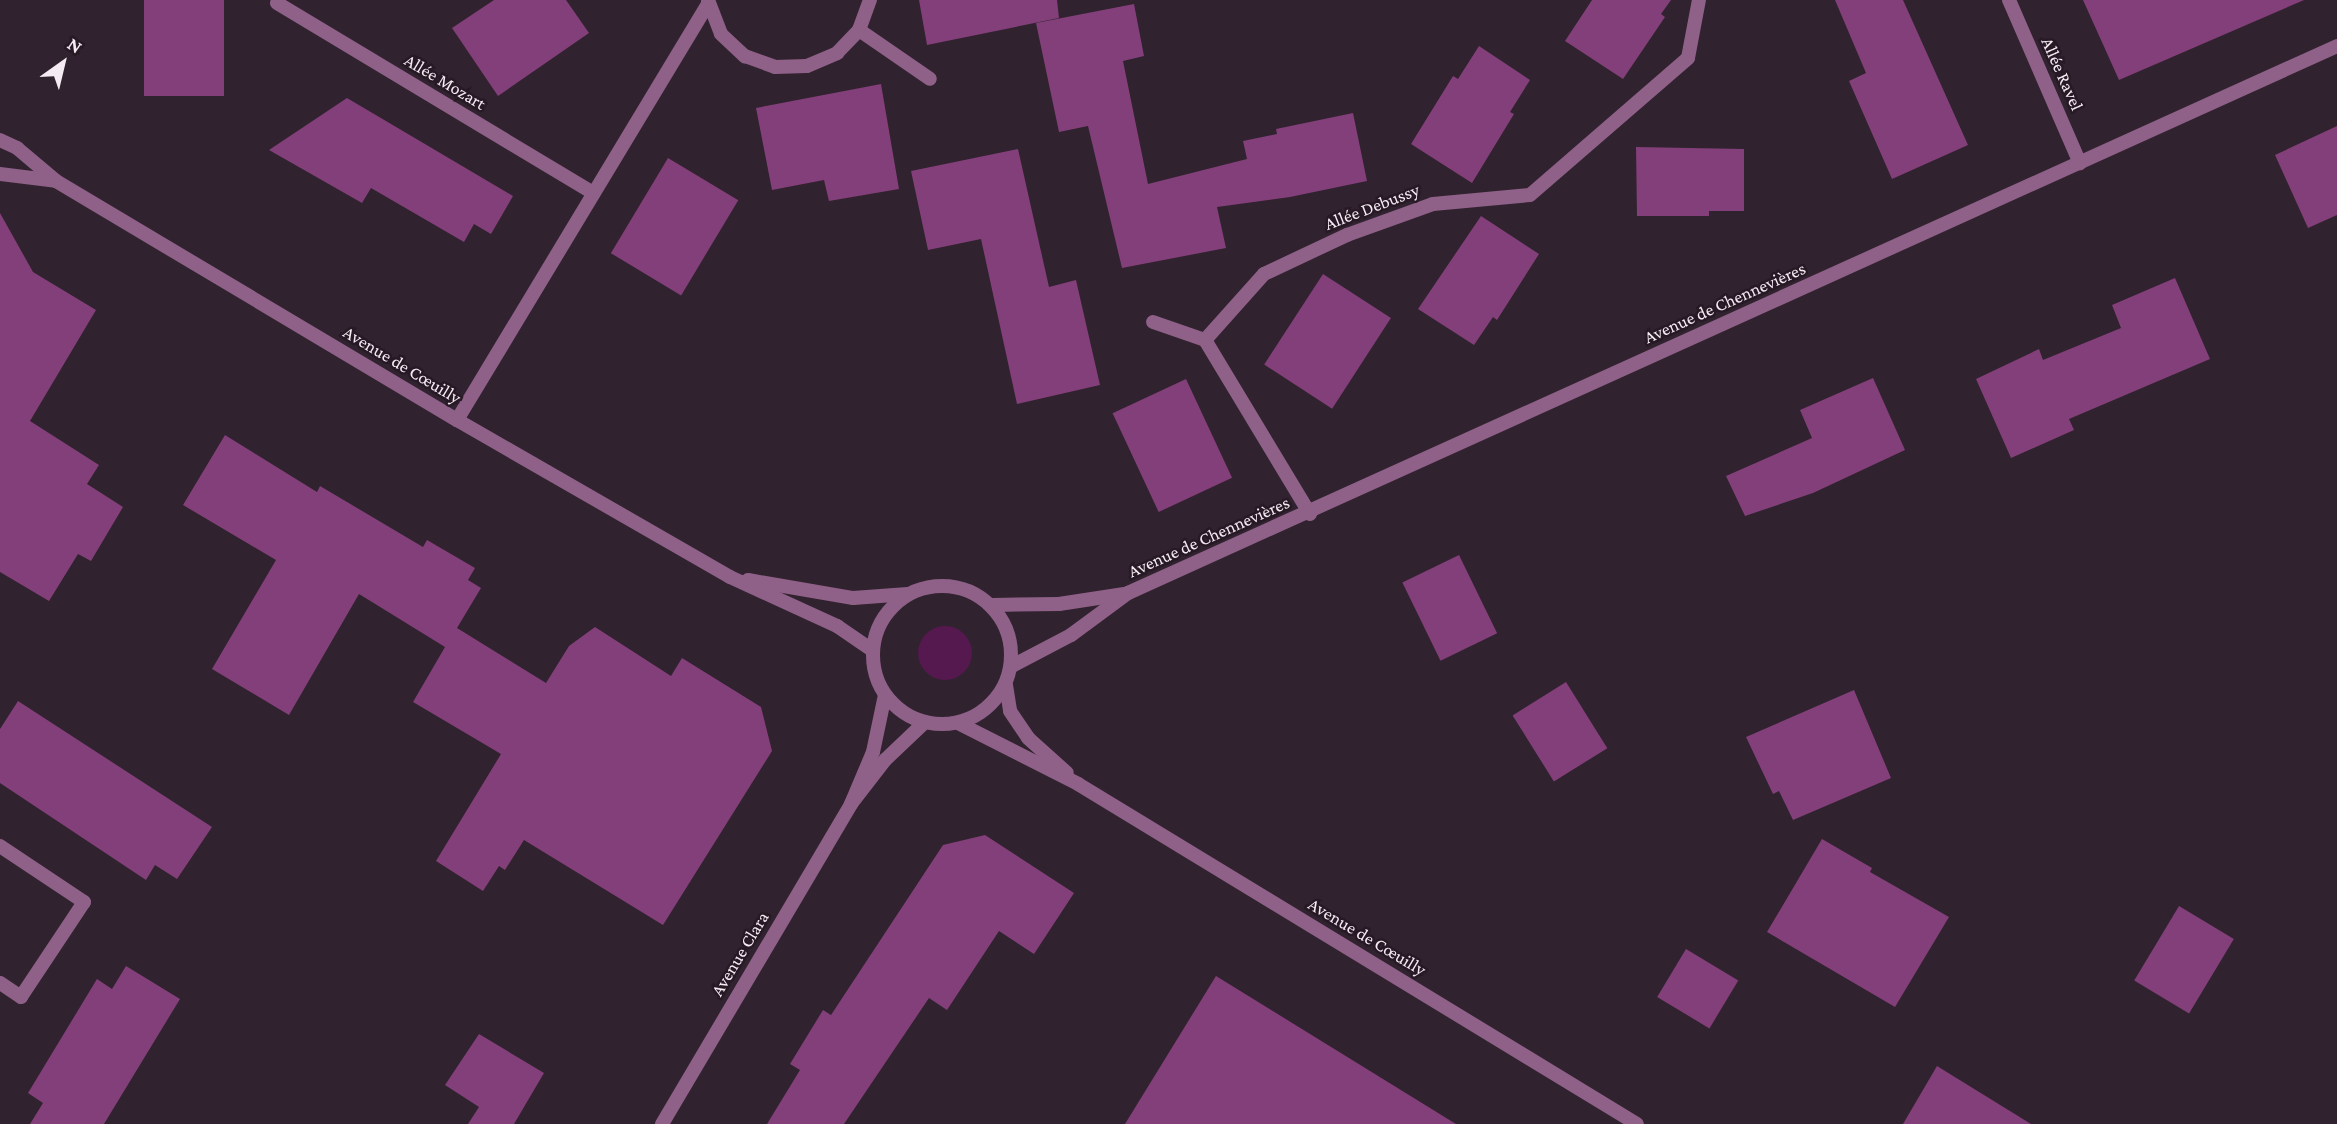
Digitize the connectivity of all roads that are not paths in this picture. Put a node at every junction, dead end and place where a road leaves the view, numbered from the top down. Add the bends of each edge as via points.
1 (870, 0) edge
2 (1699, 0) edge
3 (2009, 0) edge
4 (708, 2) edge
5 (277, 3) dead end
6 (859, 30) junction
7 (2337, 46) edge
8 (930, 79) dead end
9 (0, 140) edge
10 (2080, 163) junction
11 (0, 174) edge
12 (57, 181) junction
13 (593, 193) junction
14 (1153, 322) dead end
15 (1205, 340) junction
16 (457, 420) junction
17 (1310, 514) junction
18 (730, 577) junction
19 (1128, 593) junction
20 (908, 594) junction
21 (992, 606) junction
22 (873, 650) junction
23 (1012, 666) junction
24 (1006, 685) junction
25 (885, 695) junction
26 (925, 722) junction
27 (958, 723) junction
28 (1078, 783) junction
29 (851, 804) junction
30 (0, 846) edge
31 (0, 983) edge
32 (662, 1124) edge
33 (1637, 1124) edge

1 - 6 street
2 - 15 street, Allée Debussy via 1688,58 1530,195 1433,204 1347,235 1264,274
3 - 10 street, Allée Ravel
4 - 6 street via 721,34 744,56 775,67 807,66 837,53
4 - 13 street
5 - 13 street, Allée Mozart
6 - 8 street
7 - 10 street, Avenue de Chennevières
9 - 12 street, Avenue de Cœuilly
10 - 17 street, Avenue de Chennevières
11 - 12 street, Avenue de Cœuilly
12 - 16 street, Avenue de Cœuilly
13 - 16 street
14 - 15 street
15 - 17 street
16 - 18 street, Avenue de Cœuilly
17 - 19 street, Avenue de Chennevières
18 - 20 street, Avenue de Cœuilly via 853,598
18 - 22 street, Avenue de Cœuilly via 837,626
19 - 21 street, Avenue de Chennevières via 1059,604
19 - 23 street, Avenue de Chennevières via 1071,635
20 - 21 street via 929,586 952,585 973,592
20 - 22 street via 890,609 878,628
21 - 23 street via 1005,623 1012,644
22 - 25 street via 873,666
23 - 24 street
24 - 27 street via 994,703
24 - 28 street, Avenue de Cœuilly via 1010,711 1028,738
25 - 26 street via 909,717
25 - 29 street, Avenue Clara via 873,752
26 - 27 street
26 - 29 street, Avenue Clara via 885,760
27 - 28 street, Avenue de Cœuilly
28 - 33 street, Avenue de Cœuilly
29 - 32 street, Avenue Clara
30 - 31 street via 84,902 21,998

